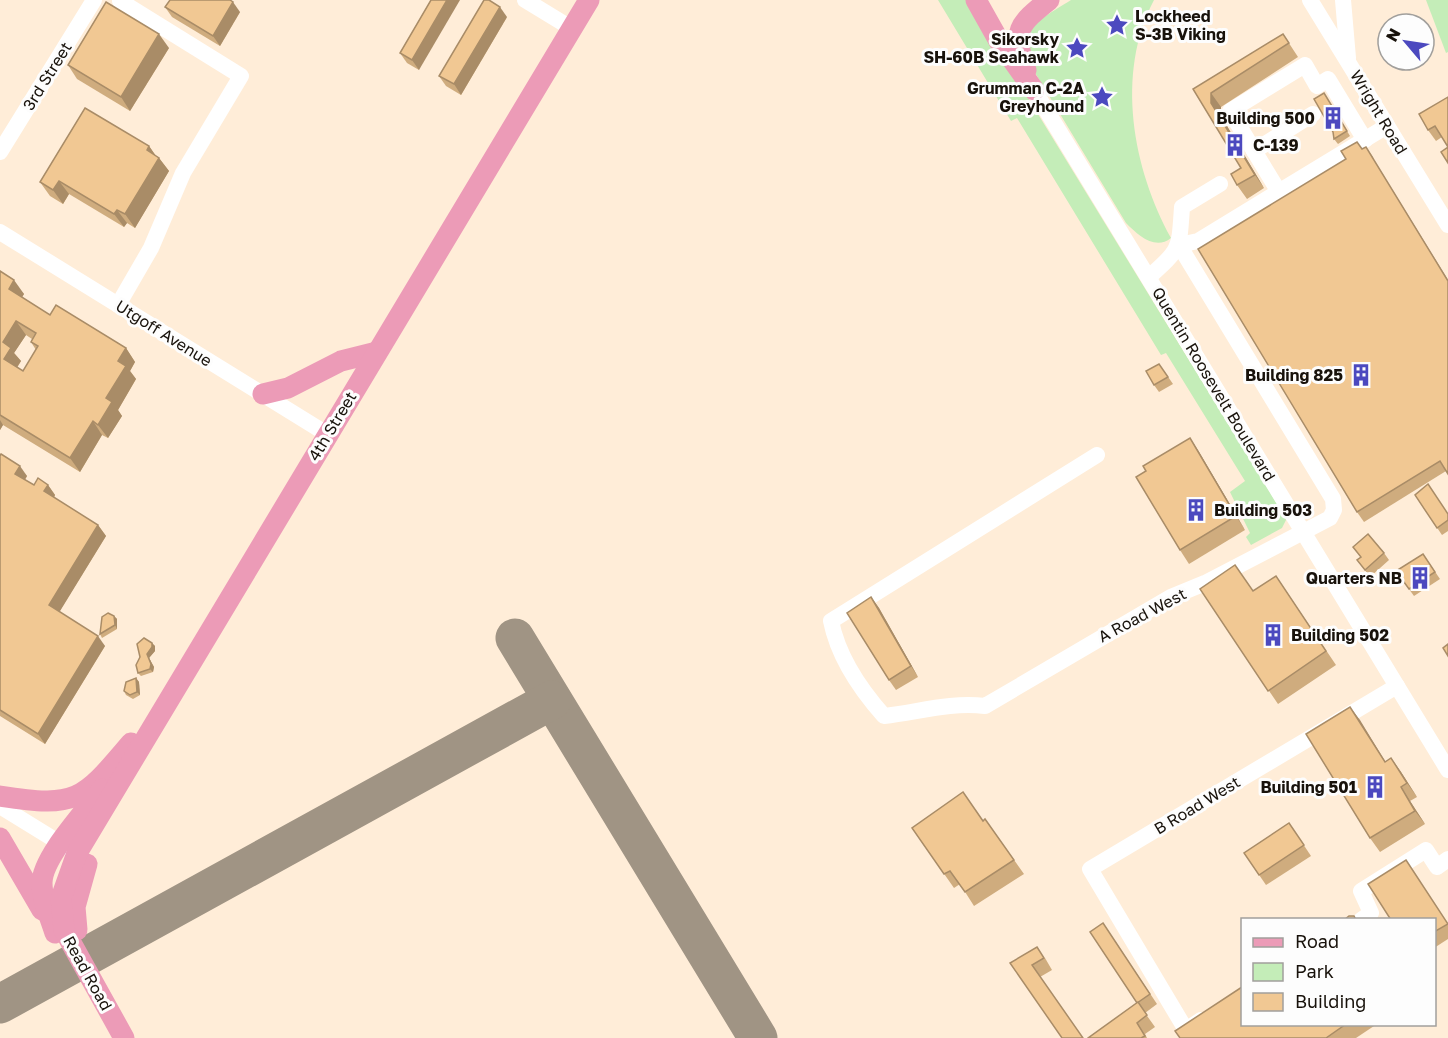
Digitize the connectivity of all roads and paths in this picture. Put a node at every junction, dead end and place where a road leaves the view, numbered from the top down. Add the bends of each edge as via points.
1 (94, 0) edge
2 (525, 0) edge
3 (589, 0) edge
4 (976, 0) edge
5 (1049, 0) edge
6 (1310, 0) edge
7 (1343, 0) edge
8 (120, 1) edge
9 (571, 28) junction
10 (1348, 62) junction
11 (1034, 90) junction
12 (1313, 114) dead end
13 (1387, 126) junction
14 (1365, 140) junction
15 (1254, 151) junction
16 (0, 152) edge
17 (1220, 184) dead end
18 (1279, 192) junction
19 (1448, 225) edge
20 (0, 232) edge
21 (1179, 245) junction
22 (1149, 277) junction
23 (118, 305) junction
24 (377, 352) junction
25 (263, 394) junction
26 (327, 434) junction
27 (1097, 455) dead end
28 (1304, 533) junction
29 (1397, 686) junction
30 (172, 694) junction
31 (1446, 761) edge
32 (0, 796) edge
33 (0, 806) edge
34 (0, 838) edge
35 (69, 849) junction
36 (1448, 859) edge
37 (1364, 918) edge
38 (55, 933) junction
39 (74, 949) junction
40 (1214, 1012) edge
41 (124, 1038) edge

1 - 16 street, 3rd Street
2 - 9 street
3 - 9 main road, 4th Street
4 - 11 main road
5 - 11 main road via 1018,31 1018,48
6 - 10 street, Wright Road
7 - 10 street
8 - 23 street via 241,76 183,173 151,248
9 - 24 main road, 4th Street
10 - 13 street, Wright Road
11 - 22 street, Quentin Roosevelt Boulevard
12 - 15 street
13 - 14 street
13 - 19 street, Wright Road
14 - 15 street via 1328,79 1317,86 1305,65 1230,111
14 - 18 street
15 - 18 street
17 - 21 street via 1182,207
18 - 21 street via 1198,241
20 - 23 street, Utgoff Avenue
21 - 22 street
21 - 28 street, A Road West via 1333,499 1330,518
22 - 28 street, Quentin Roosevelt Boulevard
23 - 25 street, Utgoff Avenue
24 - 25 main road via 341,361 288,388
24 - 26 main road, 4th Street
25 - 26 street, Utgoff Avenue
26 - 30 main road, 4th Street
27 - 28 street, A Road West via 831,621 836,643 884,716 959,703 986,706 1171,597
28 - 29 street, Quentin Roosevelt Boulevard
29 - 31 street, Quentin Roosevelt Boulevard
29 - 40 street, B Road West via 1090,869 1186,1030
30 - 32 main road via 88,790 56,803
30 - 35 main road, 4th Street
30 - 39 main road via 83,872 75,907
33 - 35 street
34 - 38 main road
35 - 38 main road via 48,862 42,880 43,897
35 - 39 main road, Read Road via 61,898 64,930
36 - 37 street via 1437,867 1426,850 1361,891 1371,913
38 - 39 main road
39 - 41 main road, Read Road

